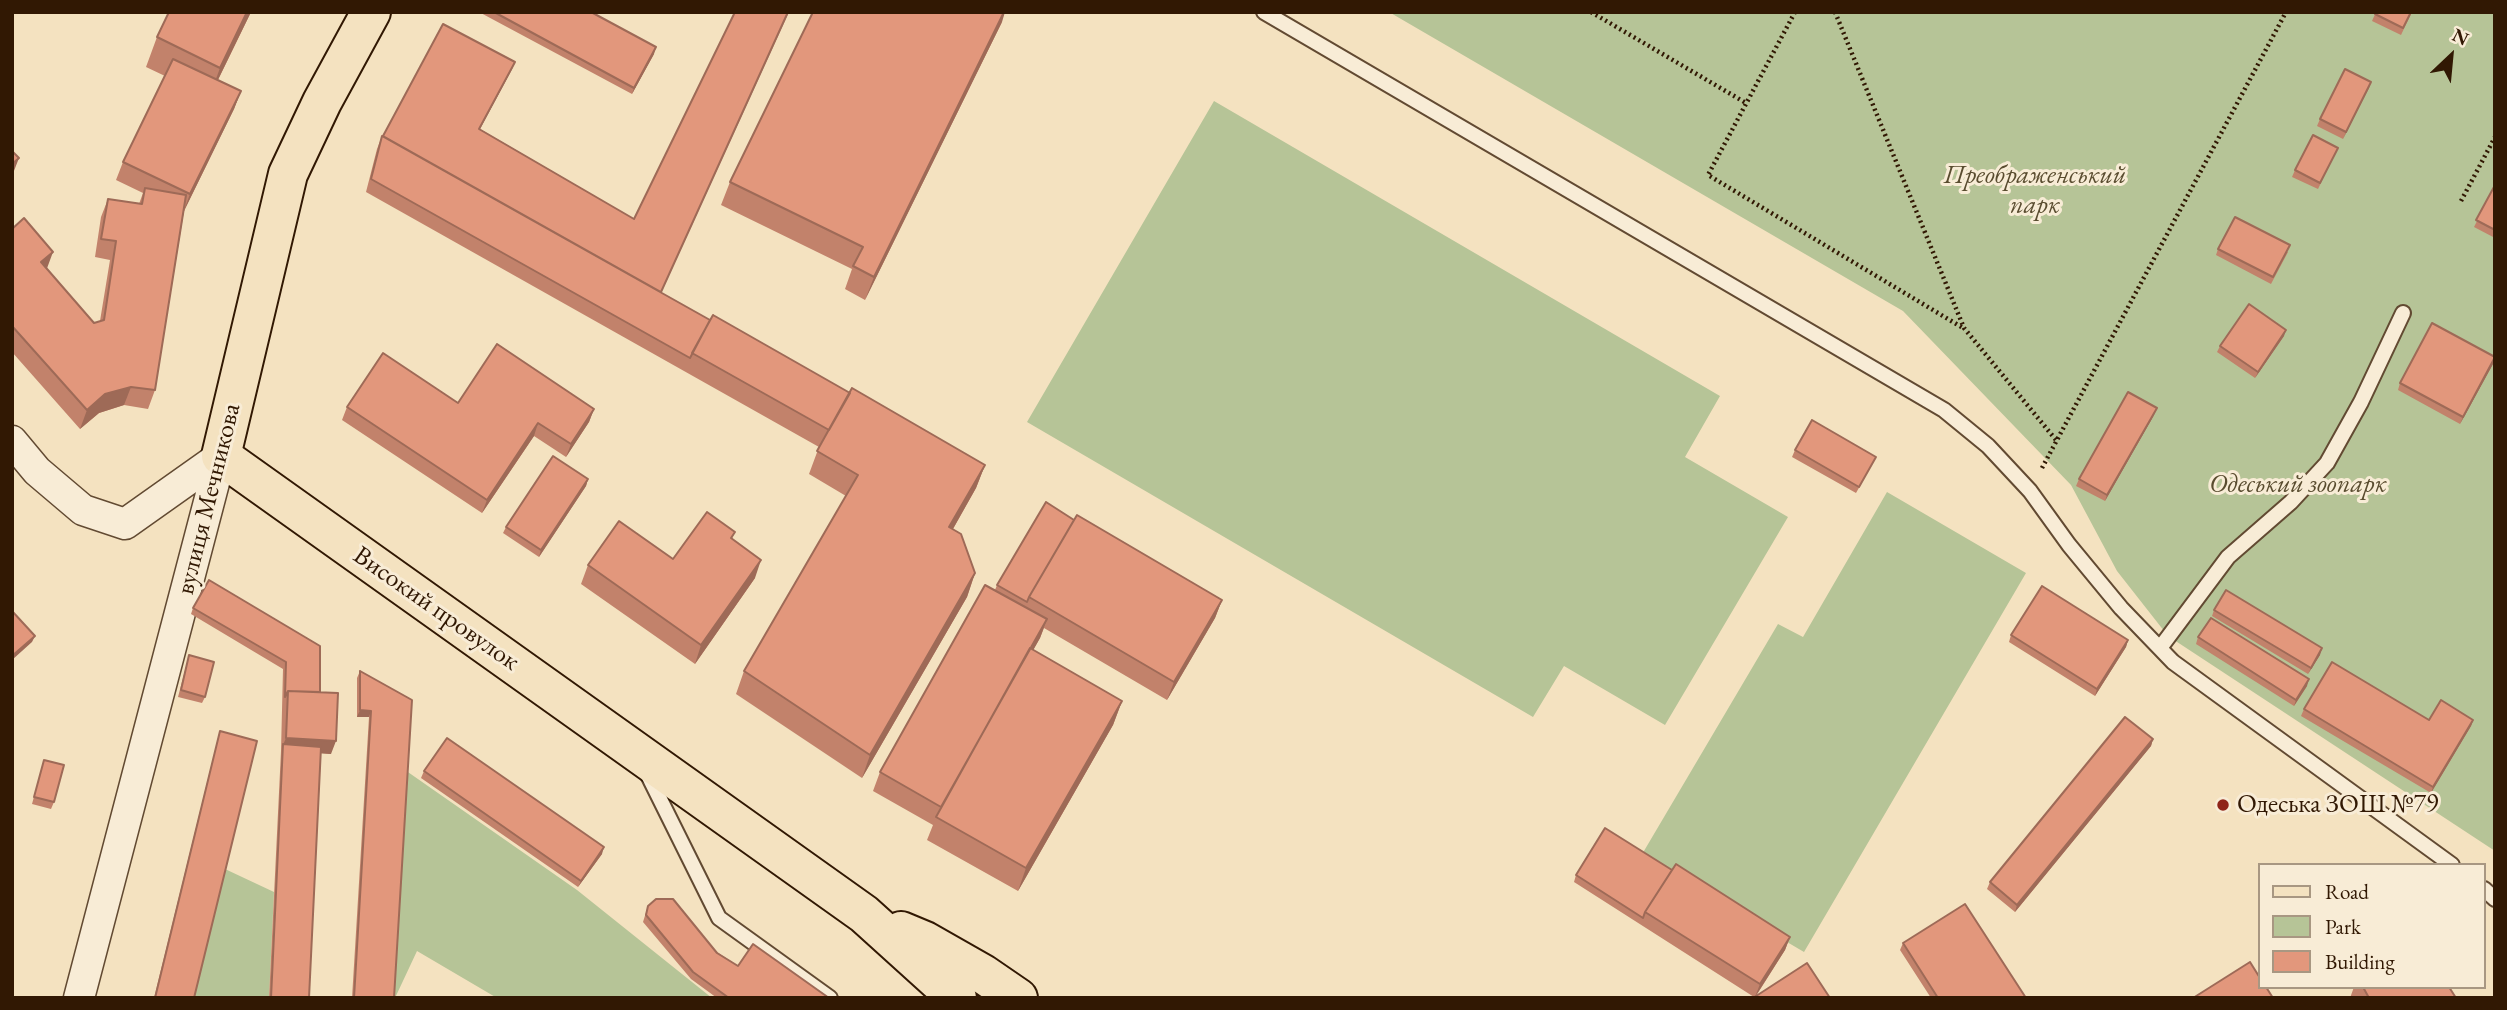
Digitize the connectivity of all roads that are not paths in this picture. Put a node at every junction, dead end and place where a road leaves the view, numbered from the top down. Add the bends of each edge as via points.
1 (371, 12) edge
2 (1264, 12) edge
3 (2403, 313) dead end
4 (12, 441) edge
5 (220, 456) junction
6 (2160, 648) junction
7 (636, 751) junction
8 (2449, 863) edge
9 (864, 914) junction
10 (79, 998) edge
11 (830, 998) edge
12 (957, 998) edge
13 (1018, 998) edge

1 - 5 main road, вулиця Мечникова via 288,174
2 - 6 lane via 1944,410 1988,446 2030,491 2068,545
3 - 6 lane via 2327,463 2228,557
4 - 5 street via 37,471 83,510 125,524
5 - 7 main road, Високий провулок
5 - 10 street, вулиця Мечникова
6 - 8 lane
7 - 9 main road, Високий провулок
7 - 11 lane via 719,918
9 - 12 main road, Високий провулок
9 - 13 main road, Високий провулок via 925,941

